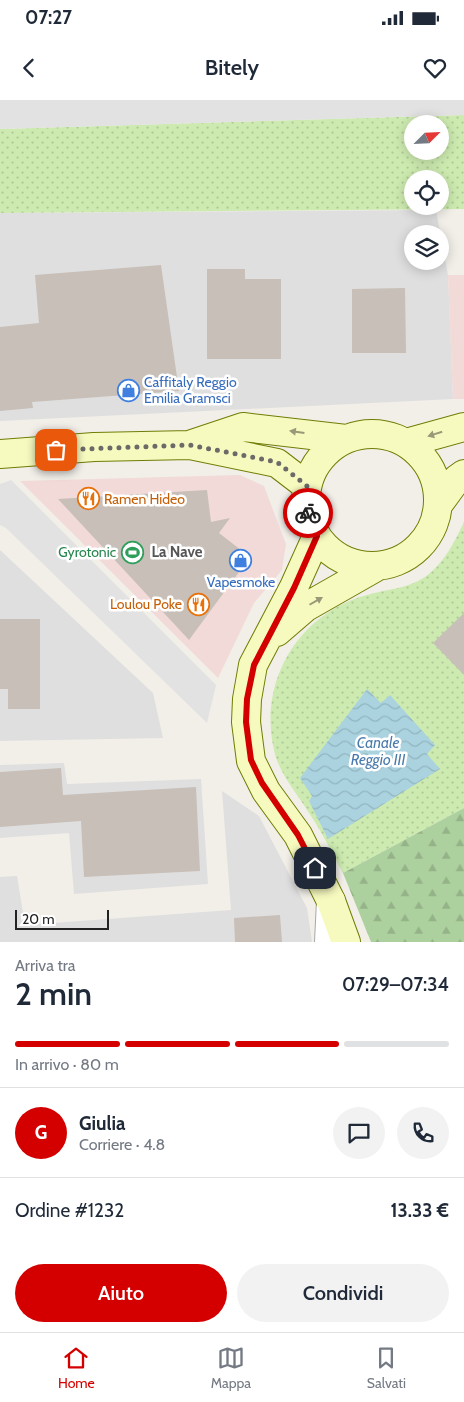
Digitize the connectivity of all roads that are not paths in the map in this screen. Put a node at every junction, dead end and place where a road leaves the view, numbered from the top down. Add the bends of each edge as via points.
1 (464, 427) edge
2 (346, 439) junction
3 (406, 443) junction
4 (190, 445) junction
5 (0, 454) edge
6 (464, 474) edge
7 (307, 486) junction
8 (438, 505) junction
9 (317, 536) junction
10 (378, 566) junction
11 (265, 643) junction
12 (331, 901) junction
13 (329, 942) edge
14 (346, 942) edge

1 -> 3 main road
2 - 3 main road via 366,434 387,435
2 -> 4 main road via 243,427
2 - 7 main road via 328,450 315,466
3 - 8 main road via 421,454 431,470 437,487
4 - 5 main road via 94,447
4 - 7 main road via 277,462
6 - 8 main road
7 - 9 main road via 309,520
8 - 10 main road via 426,540 396,562
9 - 10 main road via 328,550 344,559 360,565
9 - 11 main road
11 -> 10 main road via 306,607
11 - 12 main road via 254,665 247,699 246,722 251,760 266,791 298,835
12 - 13 street
12 - 14 main road

